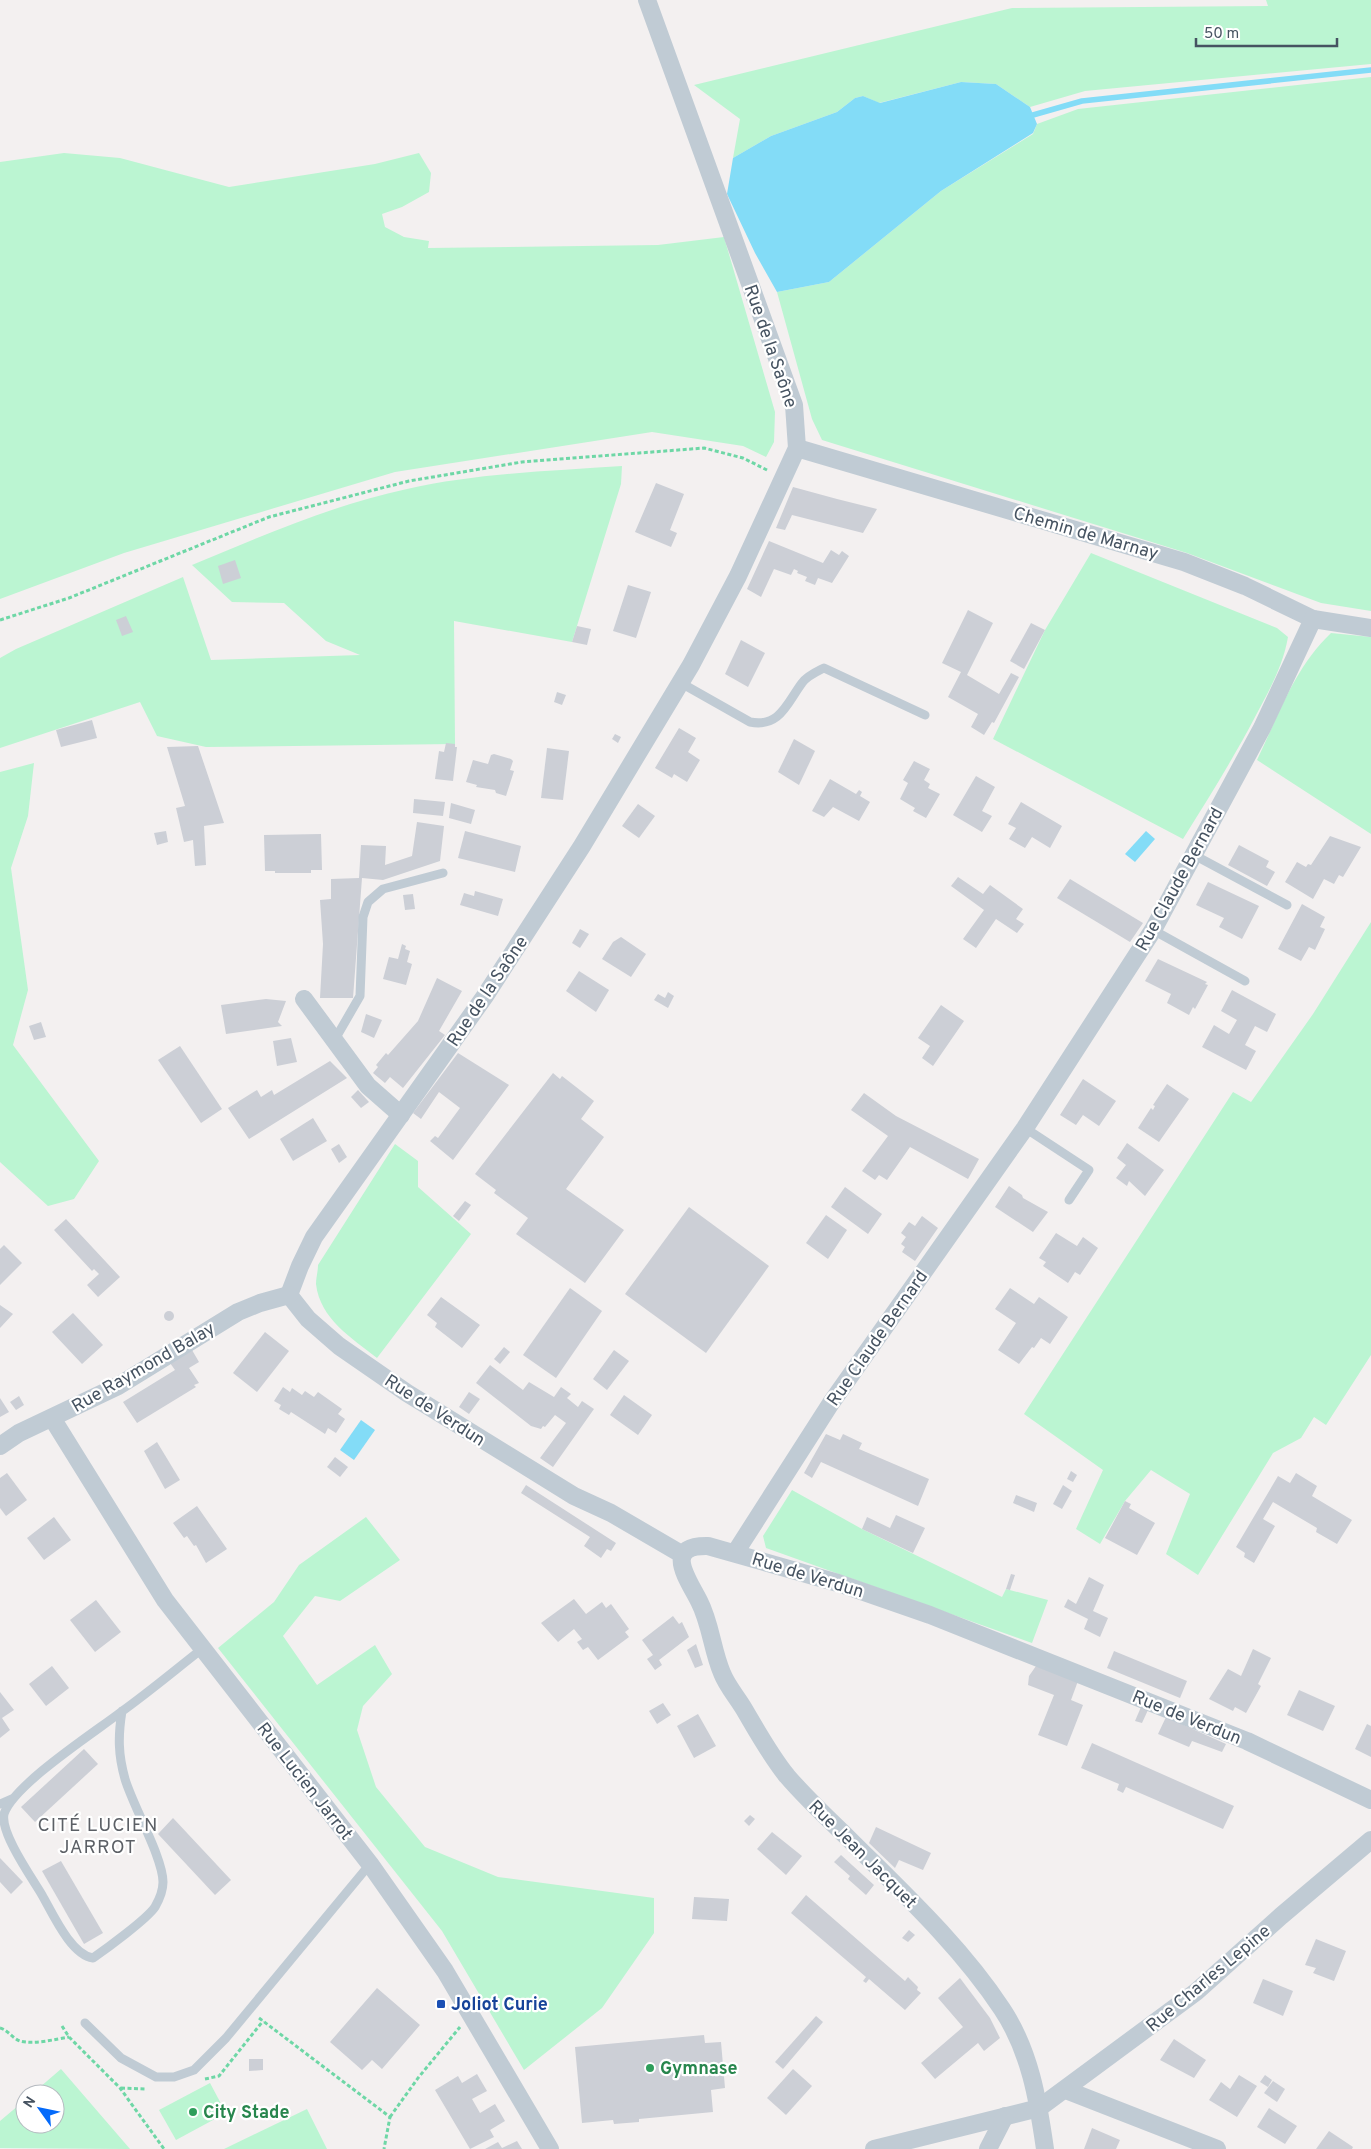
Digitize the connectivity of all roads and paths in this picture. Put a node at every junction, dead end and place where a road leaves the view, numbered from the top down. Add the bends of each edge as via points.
1 (647, 0) edge
2 (797, 448) junction
3 (784, 477) junction
4 (1313, 619) junction
5 (0, 620) edge
6 (1371, 628) edge
7 (681, 683) junction
8 (925, 715) dead end
9 (1194, 855) junction
10 (443, 873) dead end
11 (1287, 905) dead end
12 (1153, 930) junction
13 (1245, 981) dead end
14 (304, 999) dead end
15 (334, 1041) junction
16 (401, 1115) junction
17 (1025, 1128) junction
18 (1069, 1200) dead end
19 (289, 1295) junction
20 (52, 1418) junction
21 (0, 1446) edge
22 (735, 1553) junction
23 (683, 1555) junction
24 (202, 1648) junction
25 (122, 1711) junction
26 (12, 1800) junction
27 (1371, 1800) edge
28 (0, 1804) edge
29 (1371, 1840) edge
30 (370, 1864) junction
31 (249, 2010) junction
32 (471, 2014) junction
33 (85, 2023) dead end
34 (62, 2026) dead end
35 (0, 2028) edge
36 (69, 2037) junction
37 (1066, 2090) junction
38 (1039, 2108) junction
39 (1005, 2116) junction
40 (390, 2117) junction
41 (164, 2149) edge
42 (384, 2149) edge
43 (550, 2149) edge
44 (874, 2149) edge
45 (988, 2149) edge
46 (1045, 2149) edge
47 (1217, 2149) edge

1 - 2 street, Rue de la Saône via 794,405
2 - 3 street, Rue de la Saône
2 - 4 street, Chemin de Marnay via 1184,562 1245,586
3 - 5 path via 743,458 704,448 522,462 409,481 269,517 69,598
3 - 7 street, Rue de la Saône via 738,576
4 - 6 street, Chemin de Marnay
4 - 9 street, Rue Claude Bernard via 1262,728
7 - 8 lane via 750,722 760,724 785,710 802,682 824,668
7 - 16 street, Rue de la Saône via 550,896 485,996
9 - 11 lane
9 - 12 street, Rue Claude Bernard
10 - 15 lane via 383,889 368,902 363,917 360,996
12 - 13 lane
12 - 17 street, Rue Claude Bernard
14 - 15 street
15 - 16 street via 368,1086
16 - 19 street, Rue de la Saône via 314,1237
17 - 18 lane via 1089,1170
17 - 22 street, Rue Claude Bernard via 831,1403
19 - 20 street, Rue Raymond Balay via 238,1312 118,1386
19 - 23 street, Rue de Verdun via 308,1319 339,1346 415,1398 574,1496 611,1513
20 - 21 street, Rue Raymond Balay
20 - 24 street, Rue Lucien Jarrot via 155,1585
22 - 23 street, Rue de Verdun via 696,1545
22 - 27 street, Rue de Verdun via 838,1583 930,1615 1247,1740
23 - 38 street, Rue Jean Jacquet via 682,1570 703,1610 723,1674 772,1755 806,1796 899,1888 979,1977 1018,2040 1030,2068
24 - 25 lane
24 - 30 street, Rue Lucien Jarrot
25 - 26 lane via 59,1756
25 - 26 lane via 118,1737 123,1771 163,1882 154,1909 93,1958 78,1952 69,1940 4,1828 4,1814
26 - 28 lane
29 - 37 street, Rue Charles Lepine via 1196,1992
30 - 31 lane
30 - 32 street, Rue Lucien Jarrot via 446,1971
31 - 33 lane via 208,2058 194,2070 174,2077 156,2077 138,2069 121,2058
31 - 40 path
32 - 40 path
32 - 43 street, Rue Lucien Jarrot
34 - 36 path
35 - 36 path via 20,2041
36 - 41 path via 120,2088
37 - 38 street, Rue Charles Lepine
37 - 47 street
38 - 39 street
38 - 46 street, Rue Jean Jacquet
39 - 44 street
39 - 45 street
40 - 42 path

